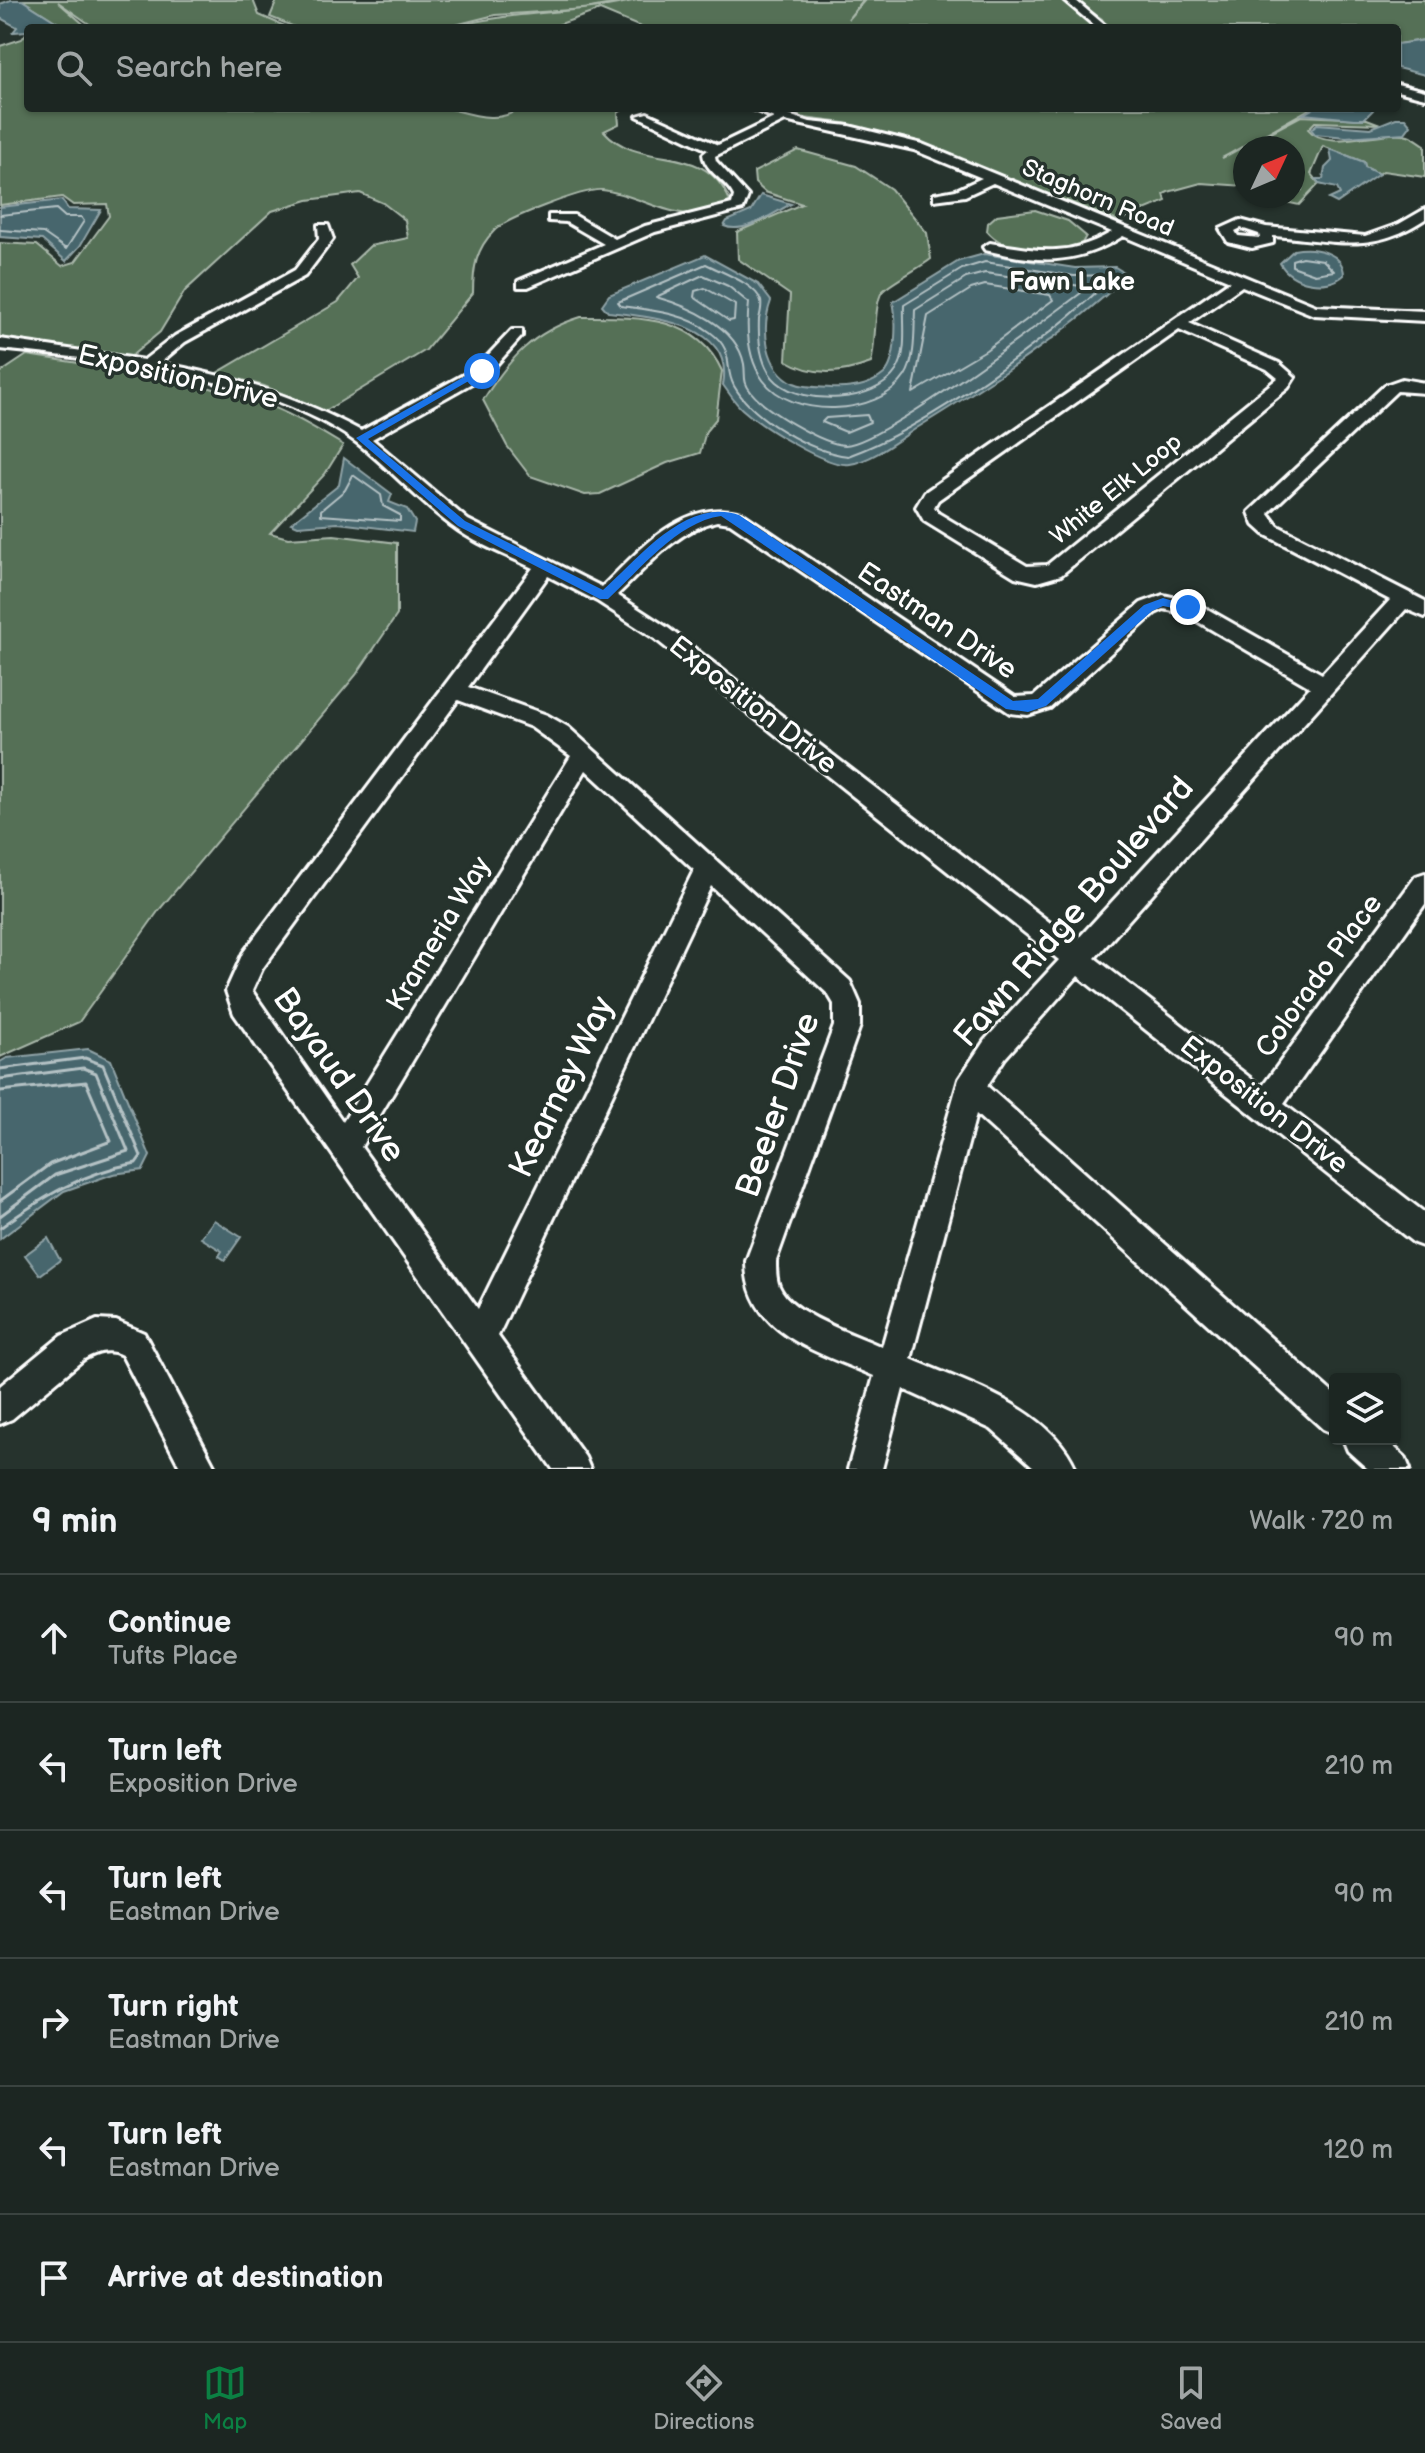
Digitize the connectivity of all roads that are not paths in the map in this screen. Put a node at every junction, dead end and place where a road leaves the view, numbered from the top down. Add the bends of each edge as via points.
1 (1069, 0) edge
2 (1098, 24) edge
3 (1401, 88) edge
4 (1425, 95) edge
5 (764, 112) edge
6 (643, 116) dead end
7 (781, 119) junction
8 (716, 149) junction
9 (993, 178) junction
10 (939, 197) dead end
11 (1425, 213) edge
12 (554, 218) dead end
13 (323, 228) dead end
14 (1265, 231) dead end
15 (1121, 232) junction
16 (614, 244) junction
17 (990, 247) dead end
18 (1239, 281) junction
19 (523, 284) dead end
20 (1425, 316) edge
21 (1178, 324) junction
22 (517, 333) dead end
23 (0, 344) edge
24 (147, 366) junction
25 (1425, 388) edge
26 (361, 438) junction
27 (544, 568) junction
28 (604, 596) junction
29 (1414, 604) edge
30 (1324, 685) junction
31 (453, 690) junction
32 (584, 754) junction
33 (707, 868) junction
34 (1425, 884) edge
35 (1077, 958) junction
36 (969, 1089) junction
37 (1265, 1106) junction
38 (345, 1146) junction
39 (1425, 1232) edge
40 (481, 1337) junction
41 (892, 1368) junction
42 (0, 1407) edge
43 (1329, 1412) edge
44 (1367, 1445) edge
45 (199, 1469) edge
46 (573, 1469) edge
47 (865, 1469) edge
48 (1059, 1469) edge
49 (1393, 1469) edge

1 - 2 street
3 - 4 street
5 - 7 street, Staghorn Road
6 - 8 street
7 - 8 street
7 - 9 street, Staghorn Road via 918,147
8 - 16 street via 709,154 710,162 737,188 738,206
9 - 10 street
9 - 15 street, Staghorn Road
11 - 14 street via 1400,232 1367,240
12 - 16 street via 569,218
13 - 24 street via 326,239 300,273 180,339
15 - 17 street via 1089,251 1041,256
15 - 18 street, Staghorn Road
16 - 19 street
18 - 20 street, Staghorn Road via 1320,312
18 - 21 street, White Elk Loop
21 - 21 street, White Elk Loop via 931,496 925,507 931,517 1022,572 1054,570 1287,377
22 - 26 street via 482,371
23 - 24 street, Exposition Drive
24 - 26 street, Exposition Drive via 265,393
25 - 29 street via 1391,388 1258,512 1271,530
26 - 27 street, Exposition Drive via 461,524
27 - 28 street, Exposition Drive
27 - 31 street, Bayaud Drive
28 - 30 street, Eastman Drive via 679,529 703,515 722,513 1010,705 1042,702 1148,608 1163,602 1188,607
28 - 35 street, Exposition Drive via 661,633
29 - 30 street, Fawn Ridge Boulevard
30 - 35 street, Fawn Ridge Boulevard
31 - 32 street, Beeler Drive via 539,721
31 - 38 street, Bayaud Drive via 252,961 239,991 243,1005
32 - 33 street, Beeler Drive
32 - 38 street, Krameria Way
33 - 40 street, Kearney Way
33 - 41 street, Beeler Drive via 837,985 849,1012 761,1261 763,1293 793,1323
34 - 37 street, Colorado Place
35 - 36 street, Fawn Ridge Boulevard via 995,1049
35 - 37 street, Exposition Drive
36 - 41 street, Fawn Ridge Boulevard
36 - 43 street
37 - 39 street, Exposition Drive
38 - 40 street, Bayaud Drive
40 - 46 street, Bayaud Drive
41 - 47 street, Fawn Ridge Boulevard
41 - 48 street, Beeler Drive via 1003,1417
42 - 45 street via 72,1349 98,1336 118,1336 133,1344
44 - 49 street

